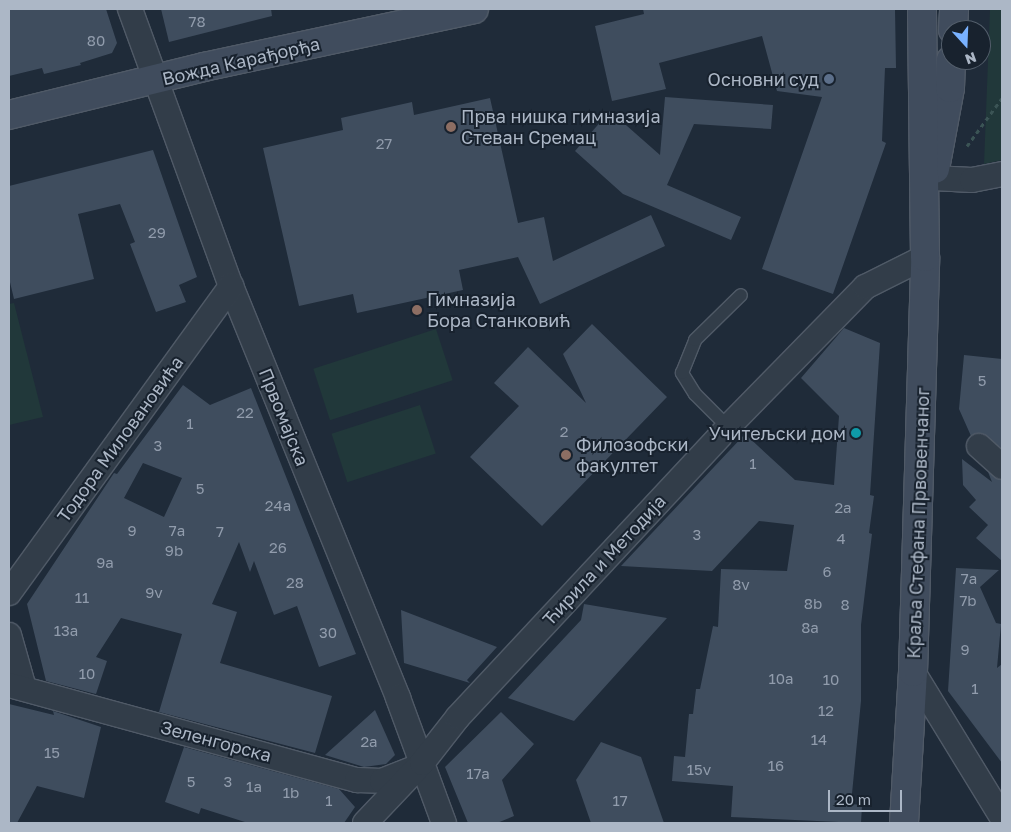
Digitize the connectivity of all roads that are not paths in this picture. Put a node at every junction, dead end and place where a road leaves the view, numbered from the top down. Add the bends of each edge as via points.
1 (130, 9) edge
2 (474, 9) edge
3 (922, 9) edge
4 (951, 70) edge
5 (155, 81) junction
6 (9, 115) edge
7 (1002, 174) edge
8 (933, 178) junction
9 (925, 222) junction
10 (925, 257) junction
11 (231, 286) junction
12 (741, 296) dead end
13 (728, 428) junction
14 (979, 446) dead end
15 (1002, 467) edge
16 (9, 593) edge
17 (9, 635) edge
18 (913, 672) junction
19 (16, 686) edge
20 (422, 763) junction
21 (1002, 817) edge
22 (365, 823) edge
23 (444, 823) edge
24 (904, 823) edge

1 - 5 street, Првомајска
2 - 5 main road, Вожда Карађорђа
3 - 9 main road, Краља Стефана Првовенчаног
4 - 8 main road, Краља Стефана Првовенчаног
5 - 6 main road, Вожда Карађорђа
5 - 11 street, Првомајска
7 - 8 street via 972,180
8 - 9 main road, Краља Стефана Првовенчаног
9 - 10 main road, Краља Стефана Првовенчаног
10 - 13 street, Ћирила и Методија via 865,287
10 - 18 main road, Краља Стефана Првовенчаног
11 - 16 street, Тодора Миловановића
11 - 20 street, Првомајска
12 - 13 lane via 695,340 682,373 695,394
13 - 20 street, Ћирила и Методија via 458,717
14 - 15 street
17 - 19 street
18 - 21 street
18 - 24 main road, Краља Стефана Првовенчаног
19 - 20 street, Зеленгорска via 368,782 391,779
20 - 22 street, Ћирила и Методија
20 - 23 street, Првомајска

